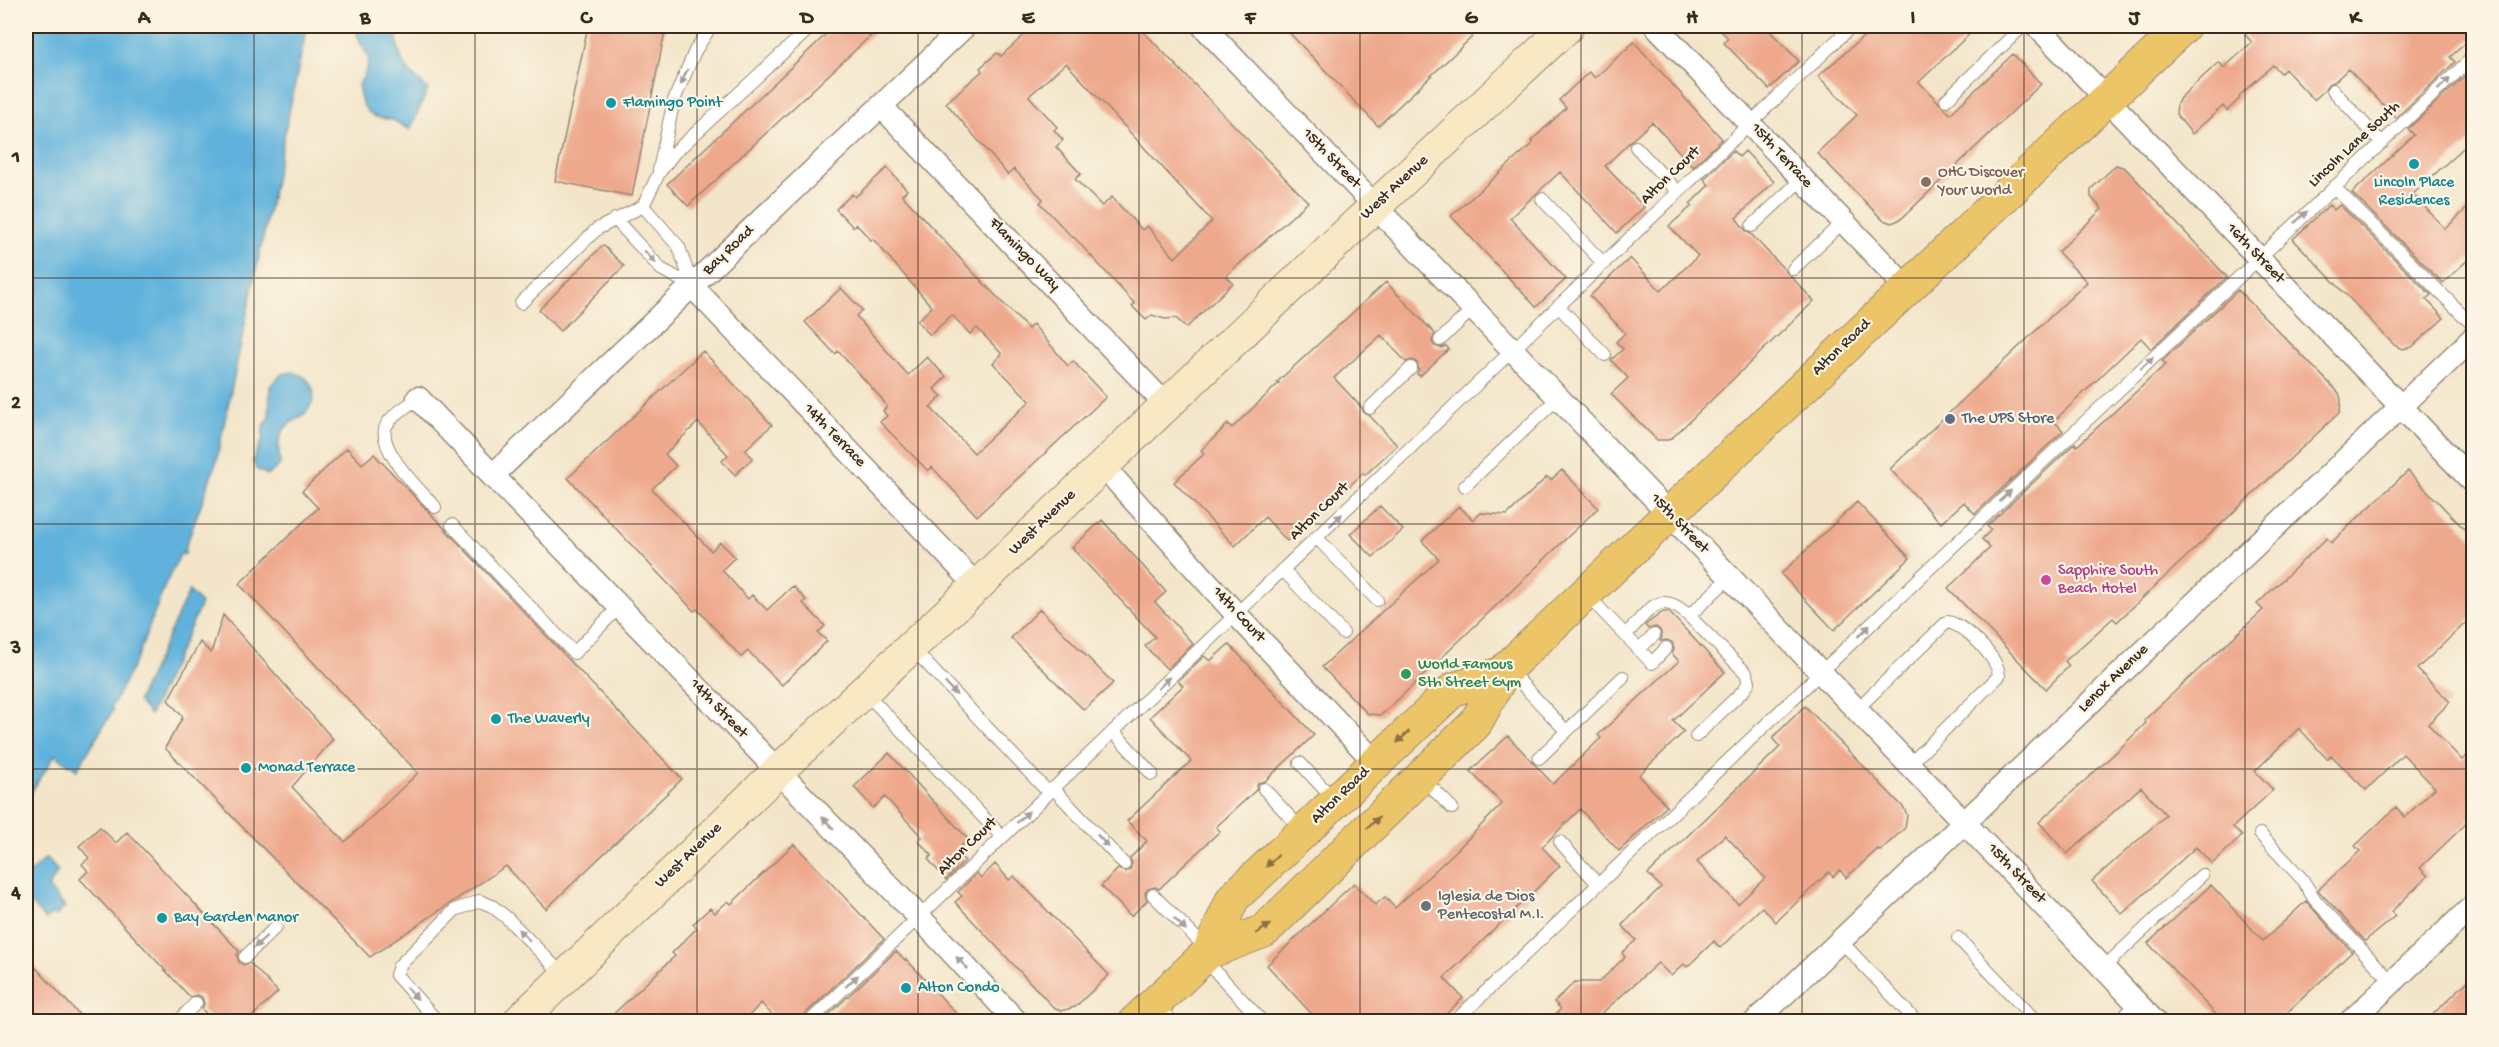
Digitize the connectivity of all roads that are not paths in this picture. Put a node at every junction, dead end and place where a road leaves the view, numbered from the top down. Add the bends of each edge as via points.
1 (711, 26) edge
2 (965, 26) edge
3 (1203, 26) edge
4 (1568, 26) edge
5 (1656, 26) edge
6 (1852, 26) edge
7 (2184, 26) edge
8 (2037, 27) edge
9 (805, 28) edge
10 (2474, 56) edge
11 (2333, 90) dead end
12 (2106, 98) junction
13 (1946, 100) dead end
14 (881, 106) junction
15 (1750, 123) junction
16 (2382, 143) junction
17 (1636, 147) dead end
18 (659, 173) junction
19 (1803, 178) junction
20 (2334, 187) junction
21 (1678, 192) junction
22 (1542, 198) dead end
23 (643, 206) junction
24 (1375, 206) junction
25 (615, 219) junction
26 (1844, 221) junction
27 (1752, 226) dead end
28 (2259, 258) junction
29 (1604, 264) junction
30 (1793, 269) dead end
31 (692, 286) junction
32 (1906, 287) junction
33 (521, 303) dead end
34 (1558, 306) junction
35 (1473, 309) junction
36 (2474, 326) edge
37 (2474, 337) edge
38 (1440, 340) dead end
39 (1512, 350) junction
40 (1605, 355) dead end
41 (1411, 368) dead end
42 (418, 398) joint
43 (1558, 398) junction
44 (1166, 405) junction
45 (2400, 406) junction
46 (1370, 408) dead end
47 (1103, 466) junction
48 (492, 476) junction
49 (2474, 483) edge
50 (1465, 486) dead end
51 (435, 507) dead end
52 (1669, 514) junction
53 (452, 525) dead end
54 (1317, 538) junction
55 (1283, 570) junction
56 (1730, 577) junction
57 (977, 586) junction
58 (1585, 593) junction
59 (1377, 600) dead end
60 (619, 607) junction
61 (1236, 614) junction
62 (1684, 619) junction
63 (1342, 633) dead end
64 (1625, 635) junction
65 (1654, 635) dead end
66 (911, 647) junction
67 (1666, 648) dead end
68 (1639, 649) junction
69 (1505, 670) junction
70 (1822, 671) junction
71 (1623, 677) dead end
72 (864, 691) junction
73 (1449, 694) junction
74 (1857, 709) junction
75 (1113, 731) junction
76 (1566, 731) junction
77 (1696, 736) dead end
78 (1539, 758) dead end
79 (1300, 763) dead end
80 (1376, 763) junction
81 (1910, 764) junction
82 (777, 771) junction
83 (1152, 774) dead end
84 (1420, 776) junction
85 (1264, 789) dead end
86 (1051, 790) junction
87 (1336, 802) junction
88 (1452, 808) dead end
89 (1965, 821) junction
90 (1304, 832) junction
91 (2260, 834) dead end
92 (1002, 837) junction
93 (1560, 842) dead end
94 (1124, 864) dead end
95 (2202, 875) dead end
96 (1598, 884) junction
97 (1153, 895) dead end
98 (2474, 905) edge
99 (1287, 906) junction
100 (920, 918) junction
101 (276, 927) dead end
102 (1958, 938) dead end
103 (1840, 940) junction
104 (1206, 955) junction
105 (244, 957) dead end
106 (2104, 967) junction
107 (565, 977) junction
108 (2392, 982) junction
109 (196, 1003) dead end
110 (2138, 1003) junction
111 (1154, 1015) edge
112 (178, 1022) edge
113 (438, 1022) edge
114 (518, 1022) edge
115 (809, 1022) edge
116 (1017, 1022) edge
117 (1263, 1022) edge
118 (1454, 1022) edge
119 (1755, 1022) edge
120 (1917, 1022) edge
121 (2037, 1022) edge
122 (2118, 1022) edge
123 (2155, 1022) edge
124 (2350, 1022) edge

1 -> 18 lane via 695,51 674,100
2 - 14 street, Bay Road
3 - 24 street, 15th Street
4 - 24 street, West Avenue
5 - 15 street, 15th Terrace
6 - 15 lane, Alton Court
7 - 12 highway, Alton Road
8 - 12 street, 16th Street
8 - 13 lane
9 - 18 lane via 674,153
16 -> 10 lane, Lincoln Lane South
11 - 16 lane
12 - 28 street, 16th Street
12 - 32 highway, Alton Road
14 - 31 street, Bay Road
14 - 44 street, Flamingo Way
15 - 19 street, 15th Terrace
15 - 21 lane, Alton Court
16 - 20 lane, Lincoln Lane South
17 - 21 lane
18 - 23 lane
19 - 26 street, 15th Terrace
19 - 27 lane
28 -> 20 lane, Lincoln Lane South
20 - 36 lane
21 - 29 lane, Alton Court
22 - 29 lane
23 - 25 lane
23 - 31 lane via 679,247
24 - 35 street, 15th Street
24 - 44 street, West Avenue
25 -> 31 lane via 662,269
25 - 33 lane via 597,229
26 - 30 lane
26 - 32 street, 15th Terrace
28 - 45 street, 16th Street
70 -> 28 lane, Lincoln Lane South
29 - 34 lane, Alton Court
31 - 48 street, Bay Road
31 - 57 street, 14th Terrace
32 - 52 highway, Alton Road
34 - 39 lane, Alton Court
34 - 40 lane
35 - 38 lane
35 - 39 street, 15th Street
37 - 45 street, Lenox Avenue
39 - 43 street, 15th Street
54 -> 39 lane, Alton Court
41 - 46 lane
42 - 48 street, 14th Street
42 - 51 lane via 387,424 384,435 387,447 405,474
43 - 50 lane
43 - 52 street, 15th Street
44 - 47 street, West Avenue
45 - 49 street, 16th Street
45 - 89 street, Lenox Avenue
47 - 57 street, West Avenue
47 - 61 street, 14th Court
48 - 60 street, 14th Street
52 - 56 street, 15th Street
52 - 58 highway, Alton Road
53 - 60 lane via 571,656
54 - 55 lane, Alton Court
54 - 59 lane
55 - 61 lane, Alton Court
55 - 63 lane
56 - 62 lane
56 - 70 street, 15th Street
57 - 66 street, West Avenue
58 - 64 lane
58 - 69 highway, Alton Road
60 - 82 street, 14th Street
75 -> 61 lane, Alton Court
61 - 80 street, 14th Court
62 - 64 lane via 1668,601 1659,603
62 - 77 lane via 1746,674 1749,682
64 - 68 lane
65 - 68 lane
66 - 72 street, West Avenue
66 -> 86 lane
67 - 68 lane via 1652,663
69 - 73 highway, Alton Road
69 - 76 lane
69 - 84 highway, Alton Road via 1475,724
70 - 74 street, 15th Street
70 - 96 lane, Lincoln Lane South
71 - 76 lane
72 - 82 street, West Avenue
72 - 92 lane
73 -> 80 highway, Alton Road
73 - 84 highway
74 - 81 street, 15th Street
74 - 81 lane via 1947,622 1963,628 1995,662 1999,676
75 - 83 lane
75 - 86 lane, Alton Court
76 - 78 lane
79 - 87 lane
80 - 87 highway, Alton Road
80 - 99 highway via 1360,795
81 - 89 street, 15th Street
100 -> 82 street, 14th Street
82 - 107 street, West Avenue
84 - 88 lane
99 -> 84 highway, Alton Road
85 - 90 lane
92 -> 86 lane, Alton Court
86 -> 94 lane
87 - 90 highway, Alton Road
89 - 103 street, Lenox Avenue
89 - 106 street, 15th Street
90 -> 104 highway, Alton Road via 1233,898
91 - 108 lane
92 - 100 lane, Alton Court
93 - 96 lane
95 - 106 lane
96 - 118 lane, Lincoln Lane South
97 -> 104 lane
98 - 108 street
104 -> 99 highway, Alton Road via 1264,931
115 -> 100 lane, Alton Court
116 -> 100 street, 14th Street
101 -> 105 lane
102 - 121 lane
103 - 119 street, Lenox Avenue
103 - 120 lane
104 - 111 highway, Alton Road
104 - 117 lane
106 - 110 street, 15th Street
107 -> 113 lane via 492,906 480,902 455,910 399,966 396,975
107 - 114 street, West Avenue
108 - 124 street
109 - 112 lane
110 - 122 lane
110 - 123 street, 15th Street

